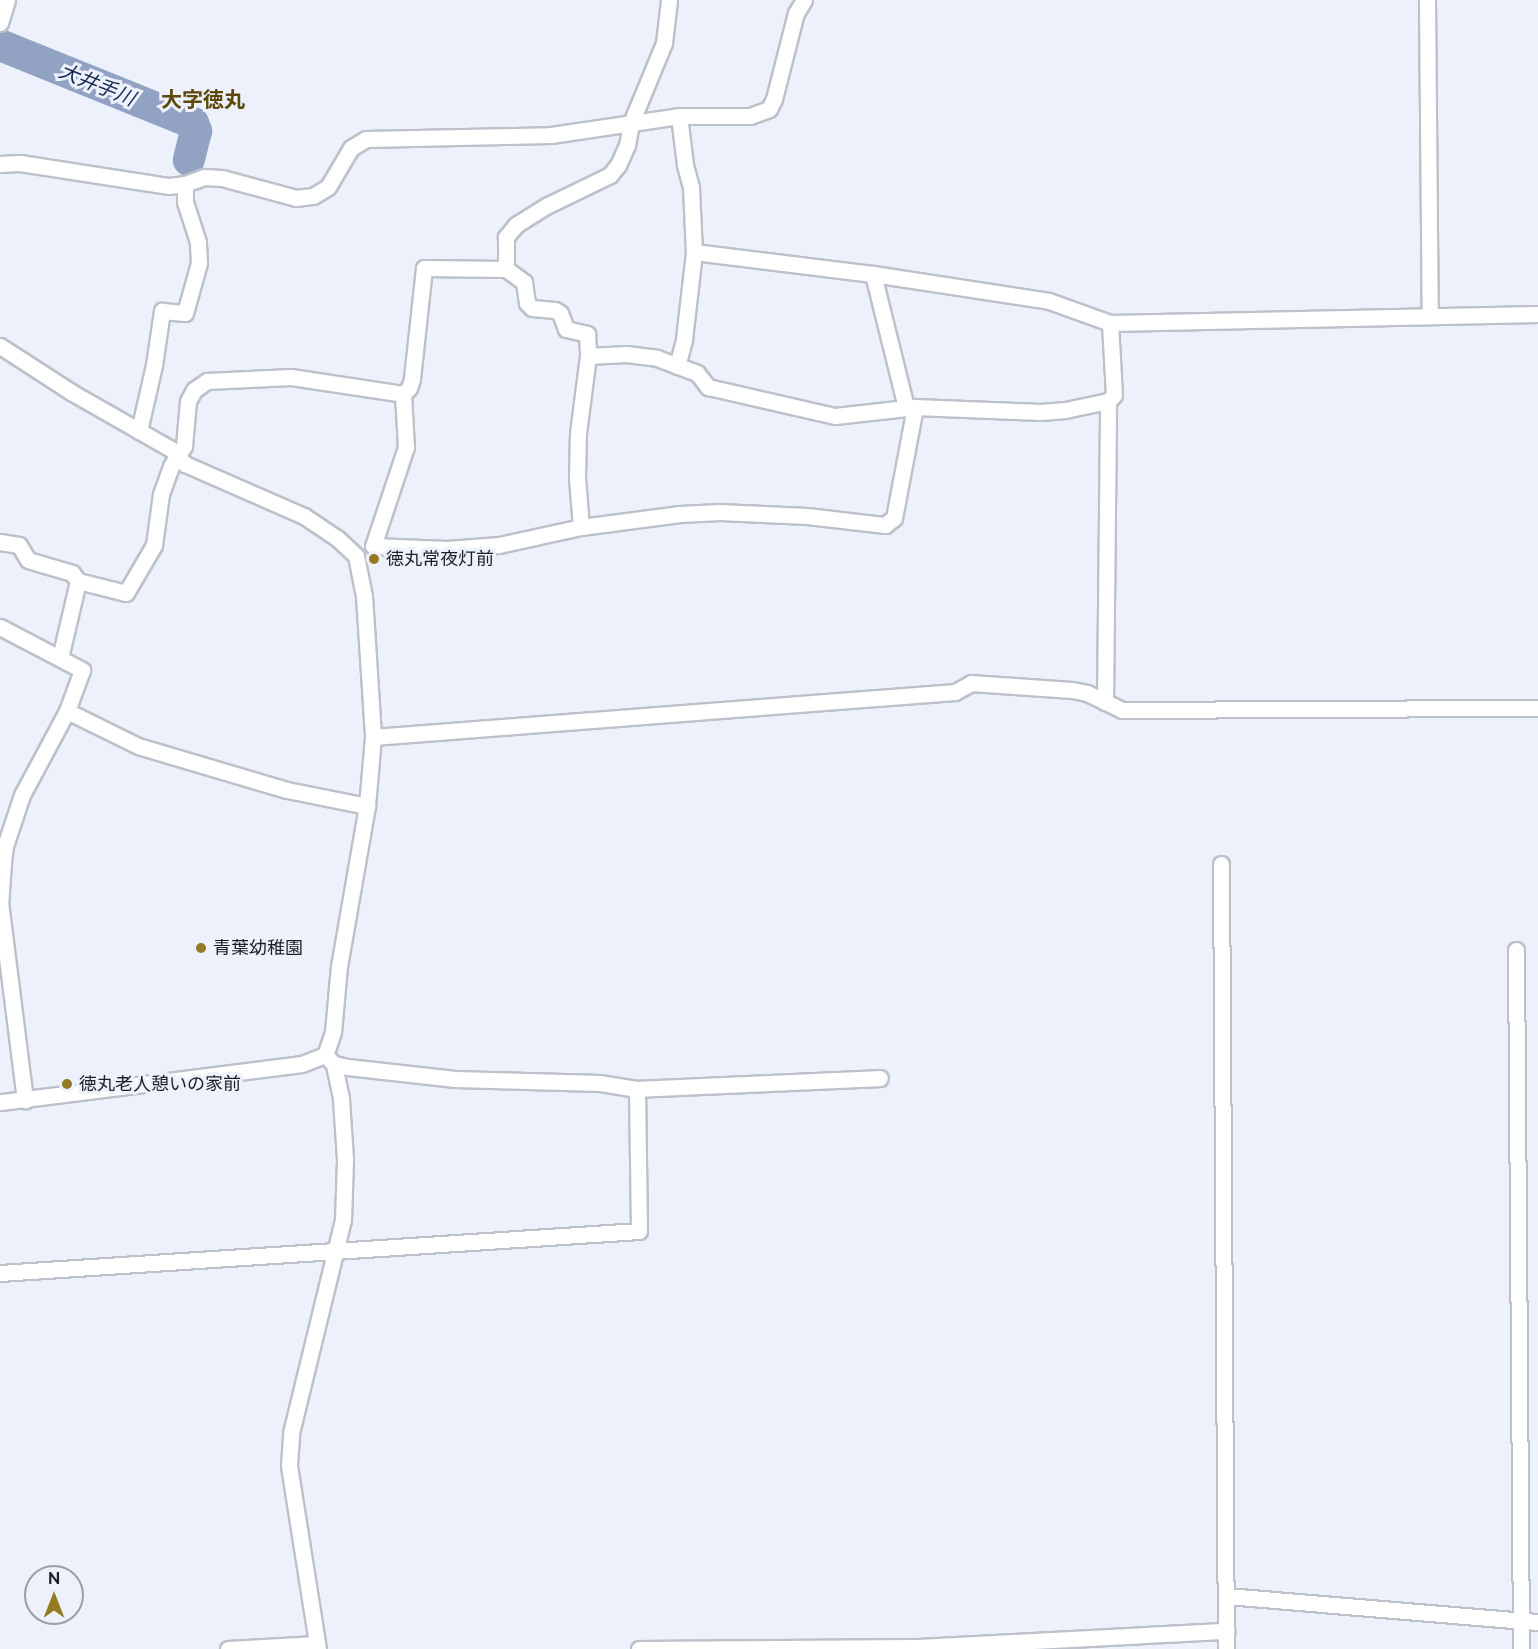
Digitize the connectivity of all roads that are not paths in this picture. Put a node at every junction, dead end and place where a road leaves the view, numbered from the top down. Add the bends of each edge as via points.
1 (7, 0) edge
2 (669, 0) edge
3 (804, 0) edge
4 (1427, 0) edge
5 (0, 23) edge
6 (679, 116) junction
7 (631, 123) junction
8 (0, 164) edge
9 (184, 184) junction
10 (694, 252) junction
11 (506, 268) junction
12 (873, 274) junction
13 (1430, 314) junction
14 (1538, 314) edge
15 (1110, 323) junction
16 (0, 347) edge
17 (588, 356) junction
18 (677, 366) junction
19 (403, 394) junction
20 (1108, 401) junction
21 (910, 407) junction
22 (140, 431) junction
23 (178, 457) junction
24 (581, 527) junction
25 (0, 542) edge
26 (373, 546) junction
27 (356, 556) junction
28 (78, 581) junction
29 (0, 627) edge
30 (60, 658) junction
31 (1105, 702) junction
32 (1538, 708) edge
33 (67, 711) junction
34 (373, 737) junction
35 (367, 806) junction
36 (1221, 864) dead end
37 (0, 902) edge
38 (1516, 950) dead end
39 (329, 1060) junction
40 (880, 1078) dead end
41 (637, 1089) junction
42 (25, 1100) junction
43 (0, 1102) edge
44 (336, 1252) junction
45 (0, 1273) edge
46 (1227, 1596) junction
47 (1521, 1622) junction
48 (1538, 1622) edge
49 (1227, 1631) junction
50 (318, 1646) edge
51 (228, 1649) edge
52 (639, 1649) edge
53 (1226, 1649) edge
54 (1521, 1649) edge

1 - 5 street
2 - 7 street via 664,44
3 - 6 street via 796,13 769,109 750,116
4 - 13 street
6 - 7 street
6 - 10 street via 691,187
7 - 9 street via 551,135 366,139 351,148 328,187 313,196 296,198 222,178 204,177
7 - 11 street via 627,146 610,175 546,206 510,231
8 - 9 street via 169,186
9 - 22 street via 199,263 186,313 162,311
10 - 12 street
10 - 18 street
11 - 17 street via 524,282 527,303 532,308 555,310 566,330 587,334
11 - 19 street via 424,268 412,379
12 - 15 street via 1049,301
12 - 21 street
13 - 14 street
13 - 15 street
15 - 20 street via 1114,395
16 - 22 street
17 - 18 street via 626,354 657,358
17 - 24 street via 578,433
18 - 21 street via 697,373 708,387 835,416
19 - 23 street via 291,377 207,381 194,390 188,401 184,446
19 - 26 street via 406,447
20 - 21 street via 1041,412
20 - 31 street
21 - 24 street via 894,518 885,525 720,512 680,513
22 - 23 street
23 - 27 street via 185,464 304,516
23 - 28 street via 161,494 154,545 126,593
24 - 26 street via 489,546
25 - 28 street via 19,545 28,560 72,573
26 - 27 street
27 - 34 street via 364,596
28 - 30 street
29 - 30 street
30 - 33 street via 82,670
31 - 32 street via 1122,710
31 - 34 street via 1072,690 971,683 955,692
33 - 35 street via 138,746 287,790
33 - 37 street via 22,795 5,846
34 - 35 street
35 - 39 street via 339,966
36 - 46 street
37 - 42 street
38 - 47 street
39 - 41 street via 455,1079 600,1083
39 - 42 street
39 - 44 street via 341,1098 345,1159 343,1220
40 - 41 street
41 - 44 street via 639,1231
42 - 43 street
44 - 45 street
44 - 50 street via 291,1433 289,1465
46 - 47 street
46 - 49 street
47 - 48 street
47 - 54 street
49 - 52 street via 918,1647
49 - 53 street
50 - 51 street

